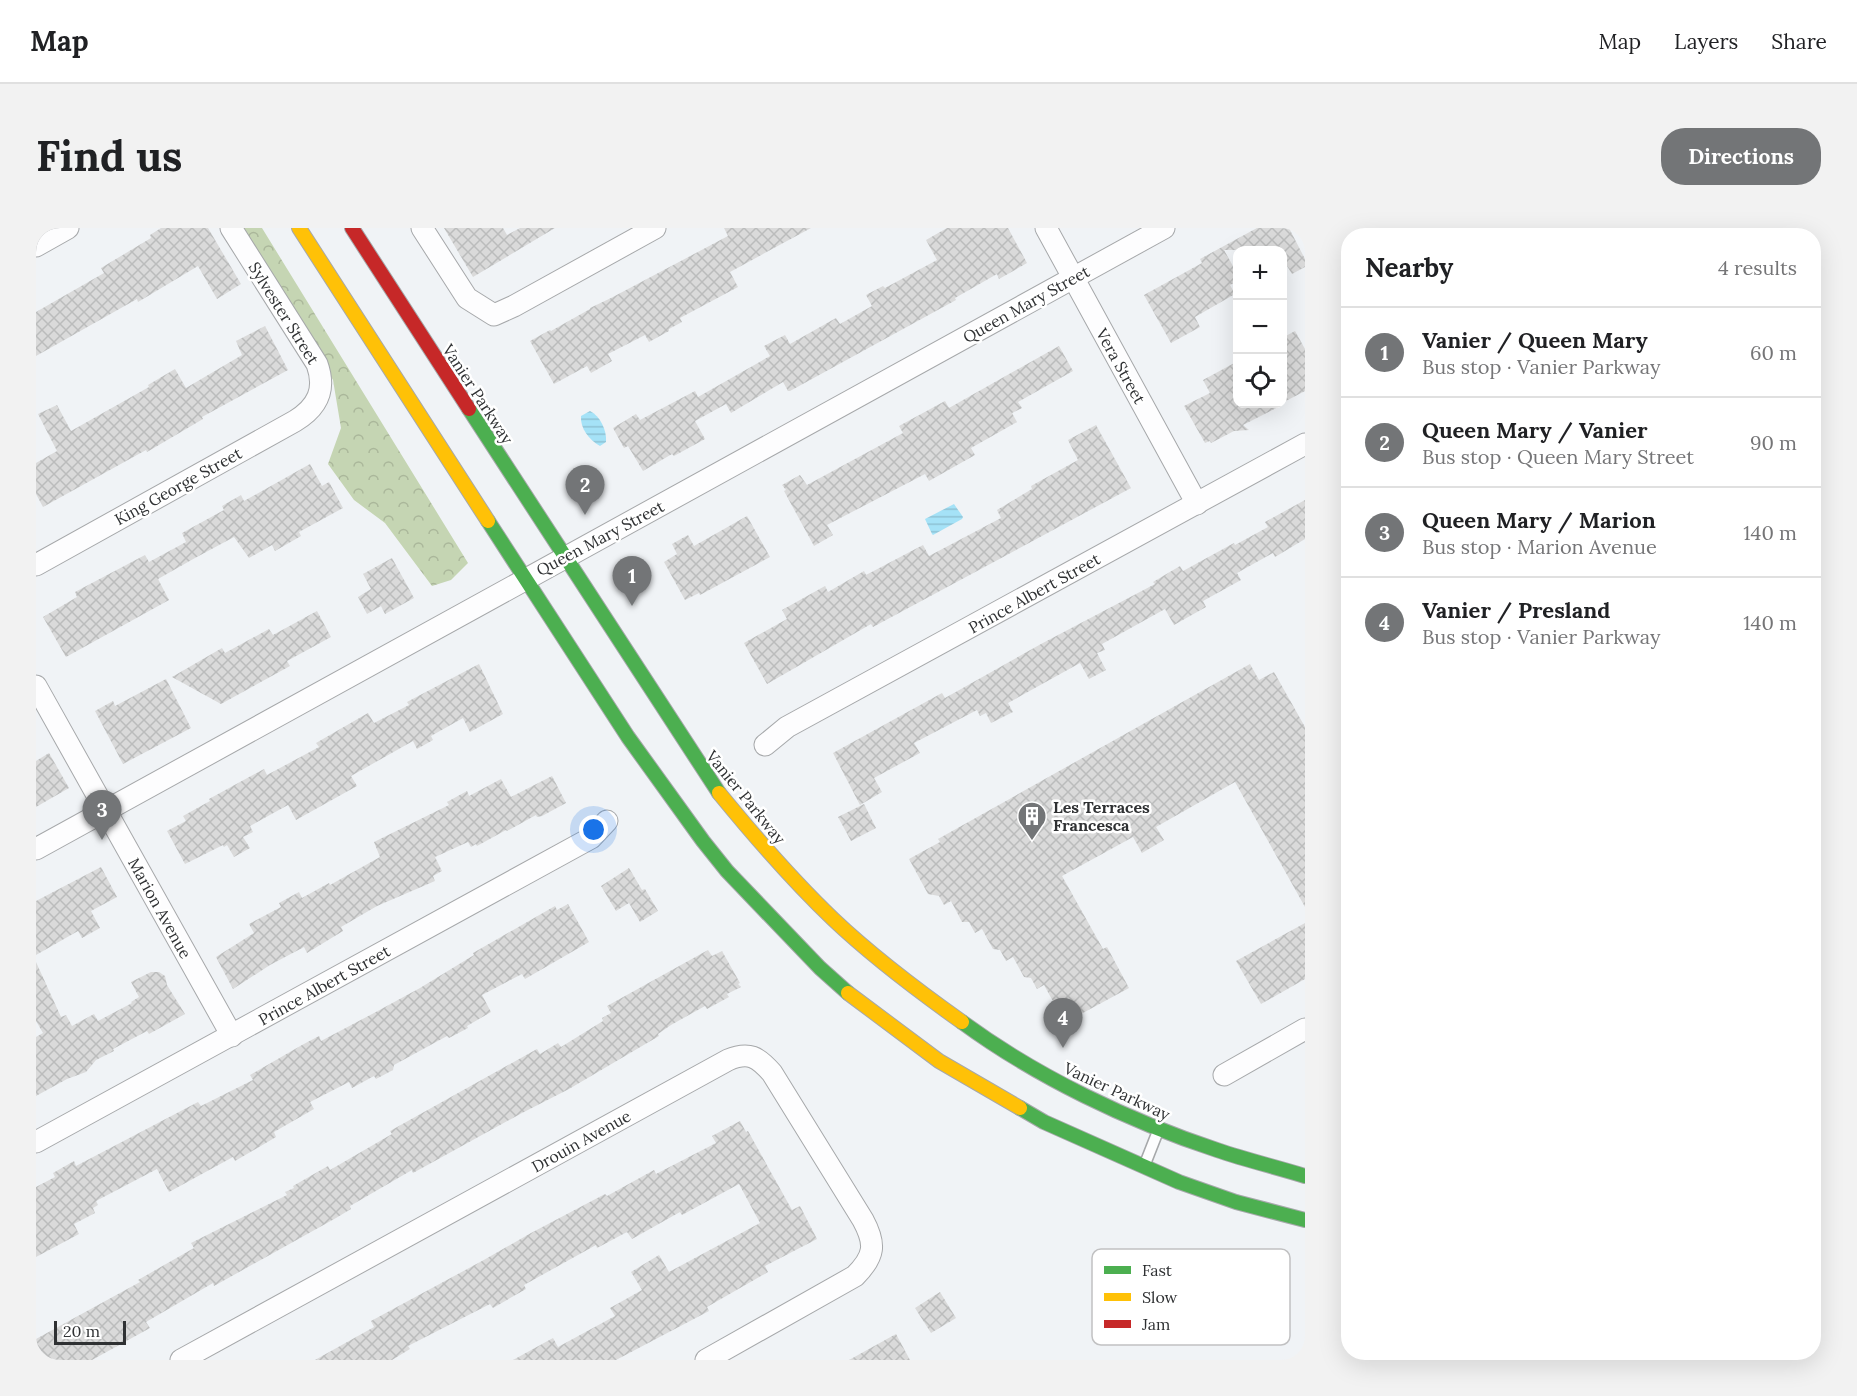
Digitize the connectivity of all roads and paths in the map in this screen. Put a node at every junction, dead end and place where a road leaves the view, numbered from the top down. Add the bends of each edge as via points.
1 (68, 228) edge
2 (231, 228) edge
3 (299, 228) edge
4 (352, 228) edge
5 (422, 228) edge
6 (654, 228) edge
7 (1046, 228) edge
8 (1164, 228) edge
9 (36, 246) edge
10 (1073, 277) junction
11 (316, 402) joint
12 (1305, 444) edge
13 (1197, 504) junction
14 (565, 558) junction
15 (36, 565) edge
16 (527, 578) junction
17 (36, 686) edge
18 (765, 745) dead end
19 (105, 810) junction
20 (607, 821) dead end
21 (36, 849) edge
22 (1305, 1029) edge
23 (232, 1036) junction
24 (1224, 1075) dead end
25 (1158, 1130) junction
26 (36, 1142) edge
27 (1143, 1167) junction
28 (1305, 1176) edge
29 (1305, 1220) edge
30 (181, 1360) edge
31 (706, 1360) edge

1 - 9 street
2 - 11 street, Sylvester Street via 317,364 322,385
3 - 16 main road
4 - 14 main road, Vanier Parkway
5 - 6 street via 467,298 494,315
7 - 10 street, Vera Street
8 - 10 street, Queen Mary Street
10 - 13 street, Vera Street
10 - 14 street, Queen Mary Street
11 - 15 street, King George Street via 296,421
12 - 13 street, Prince Albert Street
13 - 18 street, Prince Albert Street via 787,727
14 - 16 street, Queen Mary Street
14 - 25 main road, Vanier Parkway via 711,784 812,899 875,958 959,1022 1060,1083
16 - 19 street, Queen Mary Street
16 - 27 main road via 606,704 703,842 820,968 895,1029 970,1081 1044,1122
17 - 19 street, Marion Avenue
19 - 21 street, Queen Mary Street
19 - 23 street, Marion Avenue
20 - 23 street, Prince Albert Street via 591,838
22 - 24 street
23 - 26 street, Prince Albert Street
25 - 27 lane
25 - 28 main road, Vanier Parkway
27 - 29 main road via 1236,1202
30 - 31 street, Drouin Avenue via 738,1056 754,1057 772,1073 863,1220 872,1237 872,1250 866,1266 855,1276

